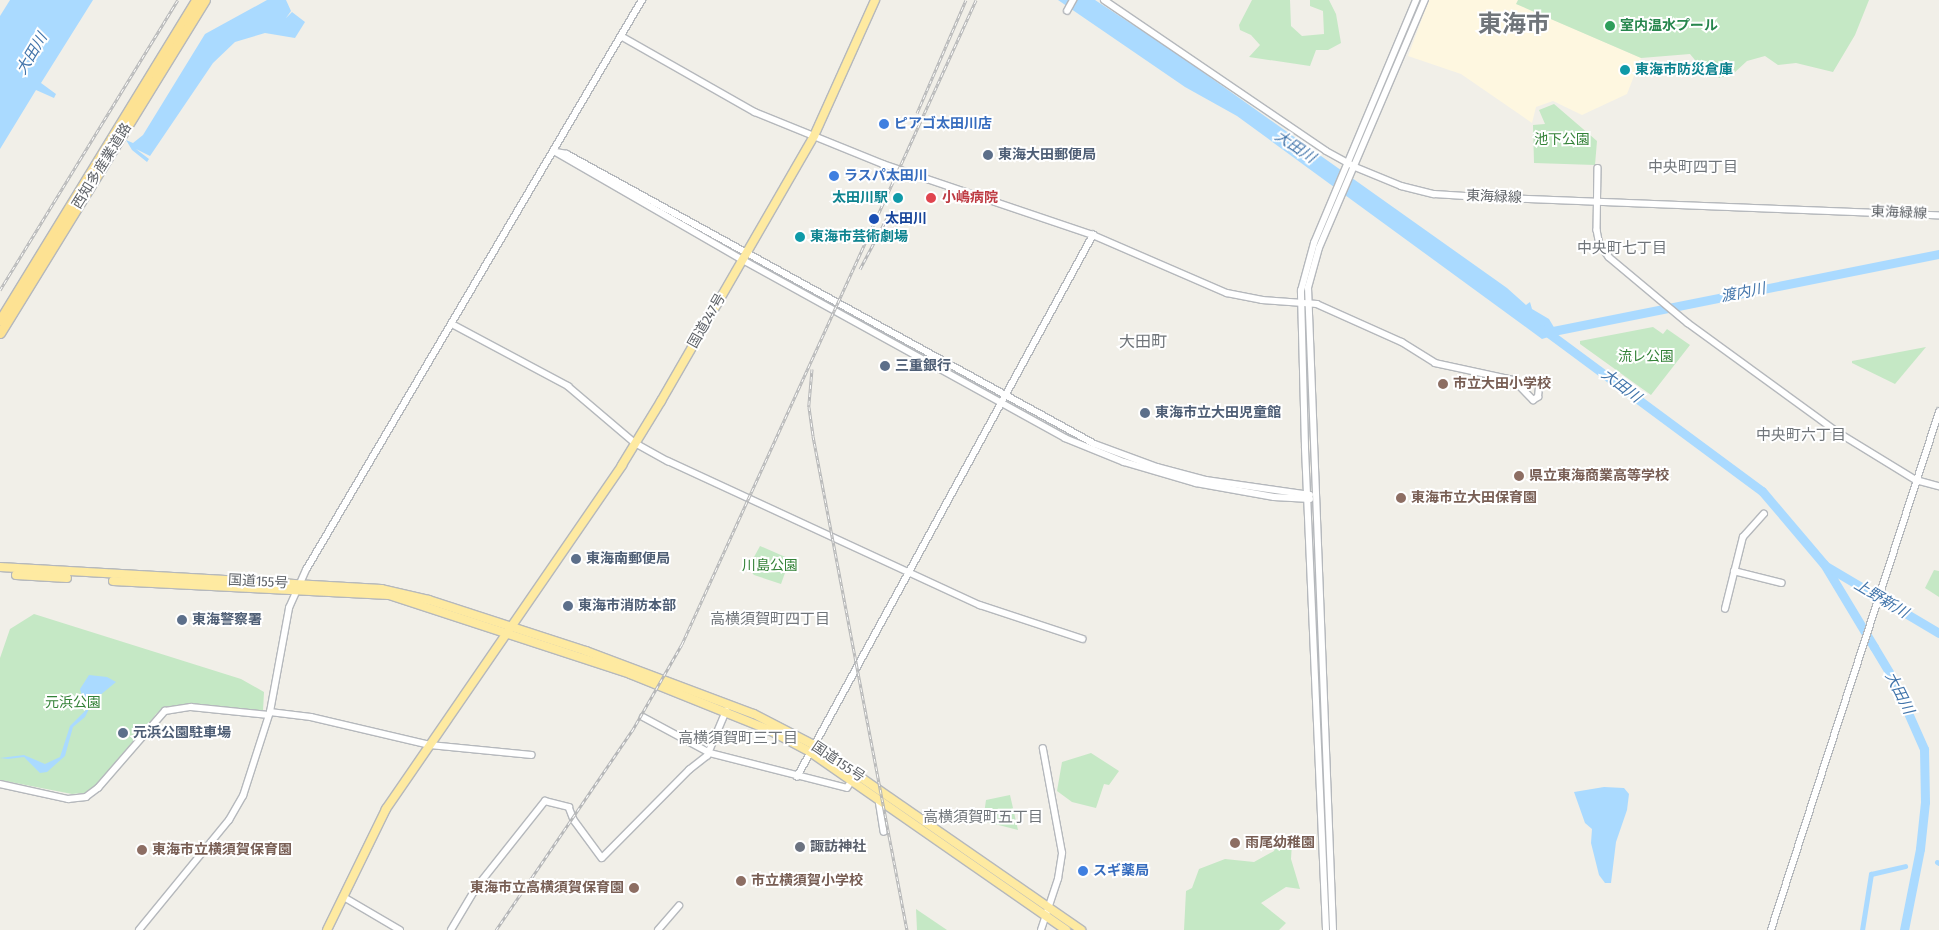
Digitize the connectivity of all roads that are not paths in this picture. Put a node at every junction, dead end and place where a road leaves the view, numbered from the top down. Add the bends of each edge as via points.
1 (196, 0) edge
2 (205, 0) edge
3 (642, 0) edge
4 (875, 0) edge
5 (1073, 0) edge
6 (1104, 0) edge
7 (1416, 0) edge
8 (1424, 0) edge
9 (1067, 9) dead end
10 (621, 36) junction
11 (814, 136) junction
12 (554, 151) junction
13 (1347, 166) junction
14 (1355, 167) junction
15 (1598, 168) dead end
16 (1598, 201) junction
17 (1939, 215) edge
18 (1093, 235) junction
19 (745, 257) junction
20 (1304, 301) junction
21 (14, 303) junction
22 (0, 312) edge
23 (0, 320) edge
24 (452, 324) junction
25 (0, 333) edge
26 (0, 342) edge
27 (1539, 387) dead end
28 (1004, 396) junction
29 (1000, 403) junction
30 (1939, 412) edge
31 (635, 443) junction
32 (1916, 480) junction
33 (1939, 486) edge
34 (1314, 496) junction
35 (1307, 497) junction
36 (1764, 514) dead end
37 (0, 567) edge
38 (1734, 571) junction
39 (0, 572) edge
40 (908, 572) junction
41 (1782, 583) dead end
42 (299, 587) junction
43 (1725, 609) dead end
44 (510, 629) junction
45 (1083, 639) dead end
46 (726, 712) junction
47 (269, 713) junction
48 (643, 717) dead end
49 (430, 745) junction
50 (812, 748) junction
51 (1043, 749) dead end
52 (710, 753) junction
53 (532, 755) dead end
54 (797, 778) junction
55 (852, 780) junction
56 (0, 784) edge
57 (879, 800) junction
58 (884, 832) dead end
59 (344, 897) junction
60 (679, 906) dead end
61 (1048, 908) junction
62 (1046, 916) junction
63 (139, 930) edge
64 (327, 930) edge
65 (400, 930) edge
66 (450, 930) edge
67 (658, 930) edge
68 (1041, 930) edge
69 (1066, 930) edge
70 (1081, 930) edge
71 (1326, 930) edge
72 (1333, 930) edge
73 (1771, 930) edge

1 - 21 highway, 西知多産業道路
2 - 21 highway, 西知多産業道路
3 - 10 street
4 - 11 highway, 国道247号
5 - 9 street
6 - 13 main road, 東海緑線
7 - 13 street
8 - 14 street
10 - 11 street via 727,98
10 - 12 street
11 - 18 street via 909,173
11 - 19 highway, 国道247号
12 - 19 street via 567,154
12 - 24 street
13 - 14 main road, 東海緑線
13 - 20 street via 1304,275
14 - 16 main road, 東海緑線 via 1401,186 1434,194
14 - 20 street via 1314,262
15 - 16 street
16 - 17 main road, 東海緑線
16 - 32 street via 1600,245 1608,257 1680,316 1836,431
18 - 20 street via 1227,293 1262,300
18 - 28 street
19 - 28 street
19 - 29 street
19 - 31 highway, 国道247号
20 - 27 street via 1402,342 1435,363 1514,380 1533,400 1538,397
20 - 34 street
20 - 35 street
21 - 22 highway via 5,303
21 - 23 highway, 西知多産業道路
21 - 25 highway, 西知多産業道路
21 - 26 highway via 16,315
24 - 31 street via 568,386
24 - 42 street
28 - 29 street
28 - 35 street via 1095,444 1157,467 1216,482
29 - 35 street via 1065,438 1138,466 1230,490
29 - 40 street
30 - 32 street
31 - 40 street via 740,496
31 - 44 highway, 国道247号
32 - 33 street
32 - 73 street
34 - 35 street
34 - 72 street
35 - 71 street
36 - 38 street via 1743,537
37 - 42 highway, 国道155号
38 - 41 street
38 - 43 street
39 - 42 highway, 国道155号 via 35,577
40 - 45 street via 980,604
40 - 50 street
42 - 44 highway, 国道155号 via 389,595
42 - 47 street via 289,608
44 - 46 highway, 国道155号
44 - 49 highway
44 - 50 highway, 国道155号 via 586,650 754,714
46 - 50 highway, 国道155号
46 - 52 street
47 - 49 street via 311,717
47 - 56 street via 191,707 165,712 98,788 86,796 68,799
47 - 63 street via 257,760 229,820
48 - 52 street
49 - 53 street
49 - 59 highway via 386,809
50 - 54 street
50 - 55 highway, 国道155号
50 - 61 highway, 国道155号
51 - 61 street via 1062,853 1058,879
52 - 54 street
52 - 66 street via 602,858 574,820 569,806 545,802 476,888
54 - 55 street via 847,788
55 - 57 highway, 国道155号
57 - 58 street
57 - 62 highway, 国道155号
59 - 64 highway
59 - 65 street
60 - 67 street
61 - 62 street
61 - 70 highway, 国道155号
62 - 68 street
62 - 69 highway, 国道155号

